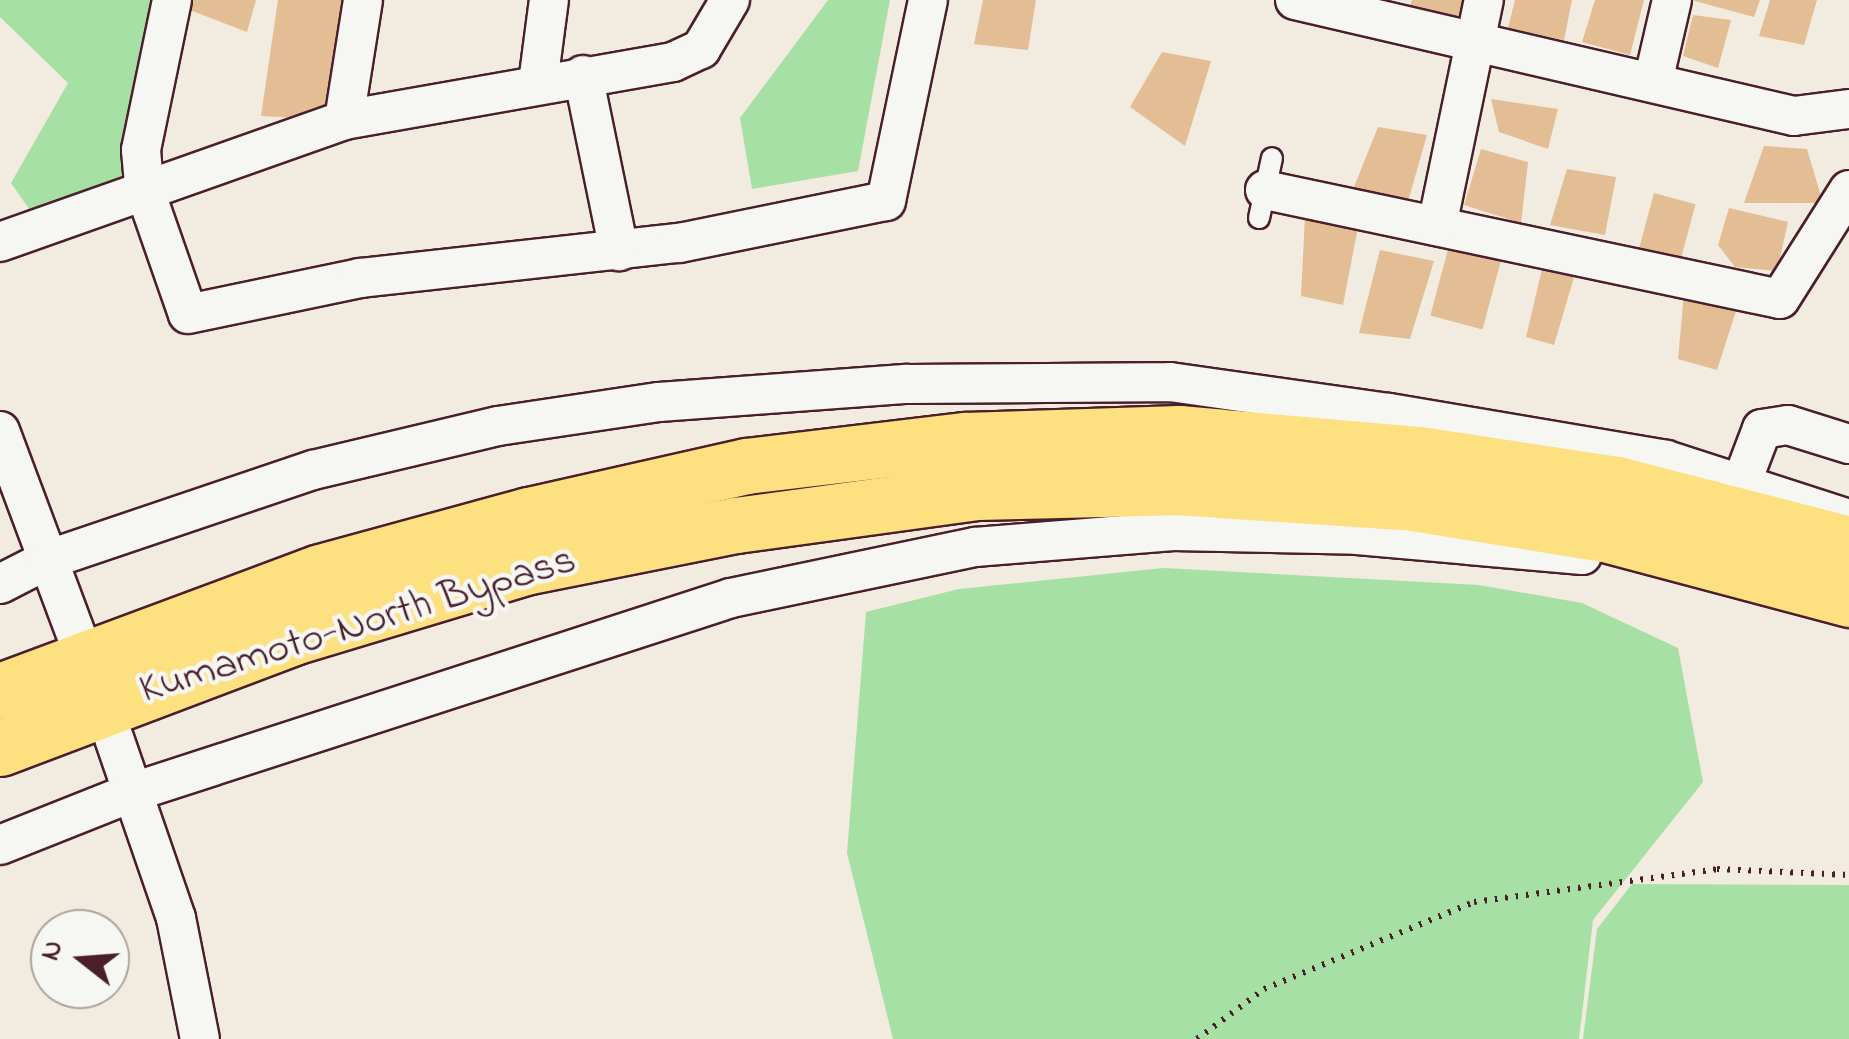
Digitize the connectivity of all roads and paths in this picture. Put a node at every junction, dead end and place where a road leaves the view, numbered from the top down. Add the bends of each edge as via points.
1 (172, 0) edge
2 (363, 0) edge
3 (549, 0) edge
4 (730, 0) edge
5 (928, 0) edge
6 (1297, 0) edge
7 (1484, 0) edge
8 (1672, 0) edge
9 (1475, 42) junction
10 (583, 75) junction
11 (1653, 82) junction
12 (538, 84) junction
13 (1849, 110) edge
14 (344, 120) junction
15 (144, 188) junction
16 (1265, 188) dead end
17 (1849, 190) edge
18 (1437, 226) junction
19 (0, 242) edge
20 (619, 251) junction
21 (0, 431) edge
22 (1849, 444) edge
23 (1742, 484) junction
24 (1849, 520) edge
25 (1849, 544) edge
26 (47, 560) junction
27 (0, 584) edge
28 (1849, 599) edge
29 (1849, 608) edge
30 (76, 634) dead end
31 (0, 691) edge
32 (114, 738) dead end
33 (0, 748) edge
34 (132, 792) junction
35 (0, 845) edge
36 (1849, 874) edge
37 (200, 1039) edge
38 (1197, 1039) edge

1 - 15 street via 141,150
2 - 14 street
3 - 12 street
4 - 10 street via 701,49 673,62
5 - 20 street via 886,201
6 - 9 street
7 - 9 street
8 - 11 street
9 - 11 street
9 - 18 street
10 - 12 street
10 - 20 street
11 - 13 street via 1794,116
12 - 14 street
14 - 15 street
15 - 19 street
15 - 20 street via 188,314 360,278
16 - 18 street
17 - 18 street via 1780,299
21 - 26 street
22 - 23 street via 1788,425 1762,429
23 - 24 street
23 - 26 street via 1666,460 1170,382 908,384 658,402 498,426 313,470
25 - 31 highway, Kumamoto-North Bypass via 1617,484 1420,454 1179,433 964,440 746,466 529,516 320,572
26 - 27 street
26 - 30 street
28 - 33 highway, Kumamoto-North Bypass via 1605,534 1413,503 1175,487 976,492 736,525 525,566 294,637
29 - 34 street via 1569,553 1357,535 1173,531 975,547 731,598
32 - 34 street
34 - 35 street
34 - 37 street via 176,918
36 - 38 path via 1717,868 1474,902 1264,989

